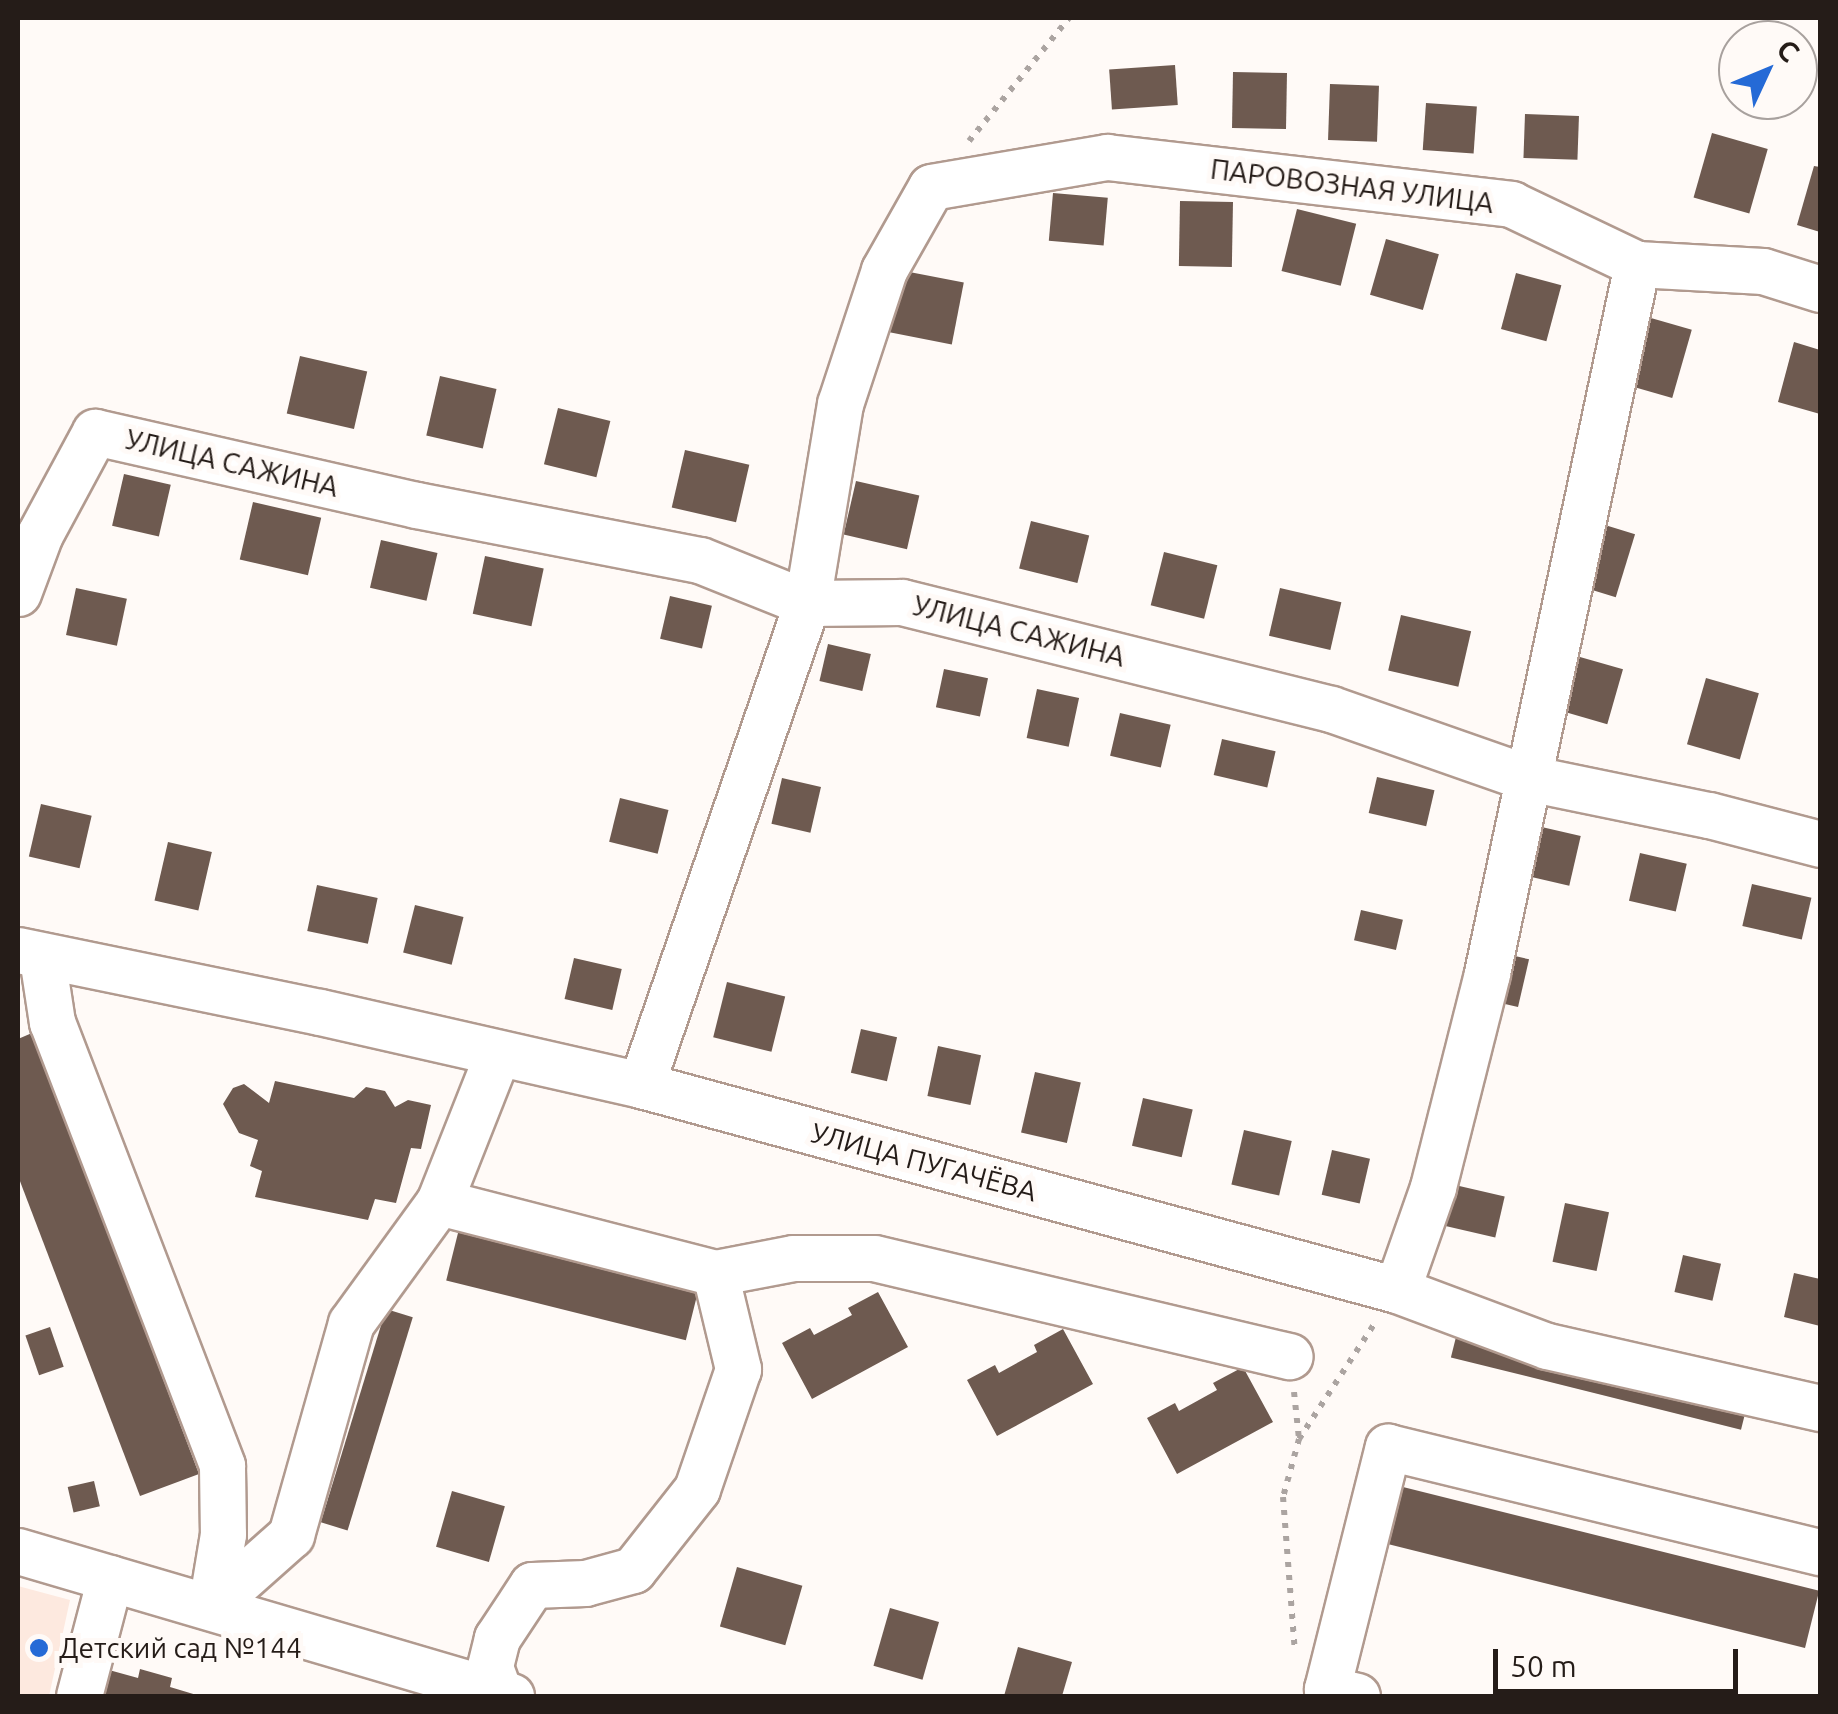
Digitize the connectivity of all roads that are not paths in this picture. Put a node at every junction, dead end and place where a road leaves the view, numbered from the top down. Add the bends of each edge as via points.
1 (1637, 264) junction
2 (1820, 289) edge
3 (18, 594) edge
4 (806, 603) junction
5 (1528, 778) junction
6 (1820, 844) edge
7 (30, 954) edge
8 (498, 1053) junction
9 (641, 1085) junction
10 (440, 1202) junction
11 (715, 1273) junction
12 (1397, 1290) junction
13 (1290, 1356) road end
14 (1820, 1408) edge
15 (18, 1552) edge
16 (1820, 1552) edge
17 (110, 1578) junction
18 (211, 1606) junction
19 (506, 1695) edge
20 (79, 1696) edge
21 (1357, 1696) edge

1 - 2 street, ПАРОВОЗНАЯ УЛИЦА via 1763,272
1 - 4 street, ПАРОВОЗНАЯ УЛИЦА via 1511,204 1107,156 931,187 884,270 840,404
1 - 5 street
3 - 4 street, УЛИЦА САЖИНА via 40,534 95,432 700,560
4 - 5 street, УЛИЦА САЖИНА via 902,602 1331,708
4 - 9 street
5 - 6 street, УЛИЦА САЖИНА
5 - 12 street via 1433,1186
7 - 8 street, УЛИЦА ПУГАЧЁВА
7 - 18 street via 222,1466 223,1534
8 - 9 street, УЛИЦА ПУГАЧЁВА
8 - 10 street
9 - 12 street, УЛИЦА ПУГАЧЁВА
10 - 11 street
10 - 18 street via 351,1323 291,1534
11 - 13 street via 793,1258 874,1258
11 - 19 street via 738,1369 698,1489 633,1570 585,1583 532,1585 497,1638 490,1667
12 - 14 street, УЛИЦА ПУГАЧЁВА via 1547,1346
15 - 17 street
16 - 21 street via 1388,1447 1328,1688
17 - 18 street
17 - 20 street
18 - 19 street

